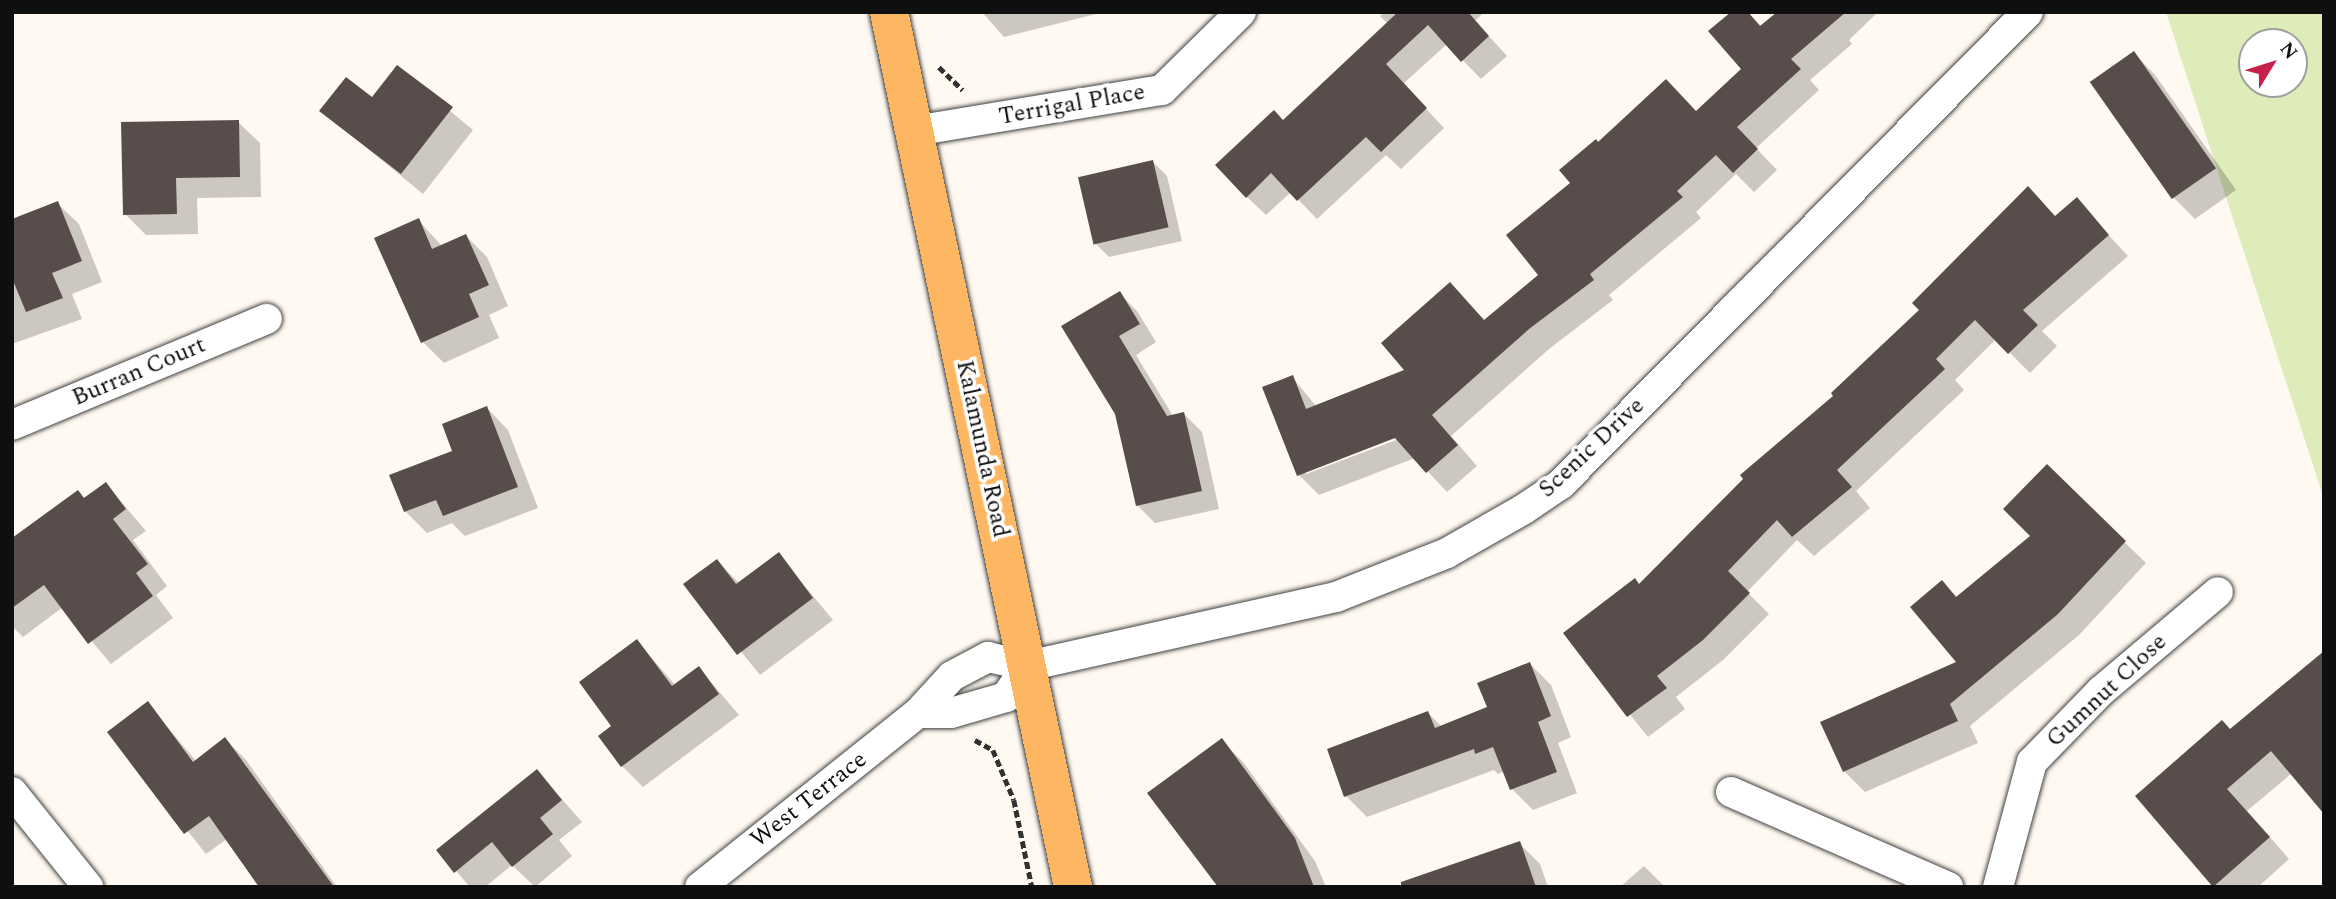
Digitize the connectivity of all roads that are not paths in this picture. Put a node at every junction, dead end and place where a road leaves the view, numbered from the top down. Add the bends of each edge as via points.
1 (890, 12) edge
2 (1241, 12) edge
3 (2028, 12) edge
4 (914, 131) junction
5 (267, 319) dead end
6 (12, 425) edge
7 (2218, 592) dead end
8 (1027, 666) junction
9 (918, 713) junction
10 (12, 792) edge
11 (1731, 792) dead end
12 (88, 887) edge
13 (700, 887) edge
14 (1073, 887) edge
15 (1948, 887) edge
16 (1998, 887) edge

1 - 4 main road, Kalamunda Road
2 - 4 street, Terrigal Place via 1162,90
3 - 8 street, Scenic Drive via 1561,484 1524,509 1447,553 1336,597
4 - 8 main road, Kalamunda Road
5 - 6 street, Burran Court
7 - 16 street, Gumnut Close via 2101,691 2032,762
8 - 9 street via 1006,697 951,713
8 - 9 street, West Terrace via 988,657 952,676
8 - 14 main road, Kalamunda Road
9 - 13 street, West Terrace
10 - 12 street
11 - 15 street

